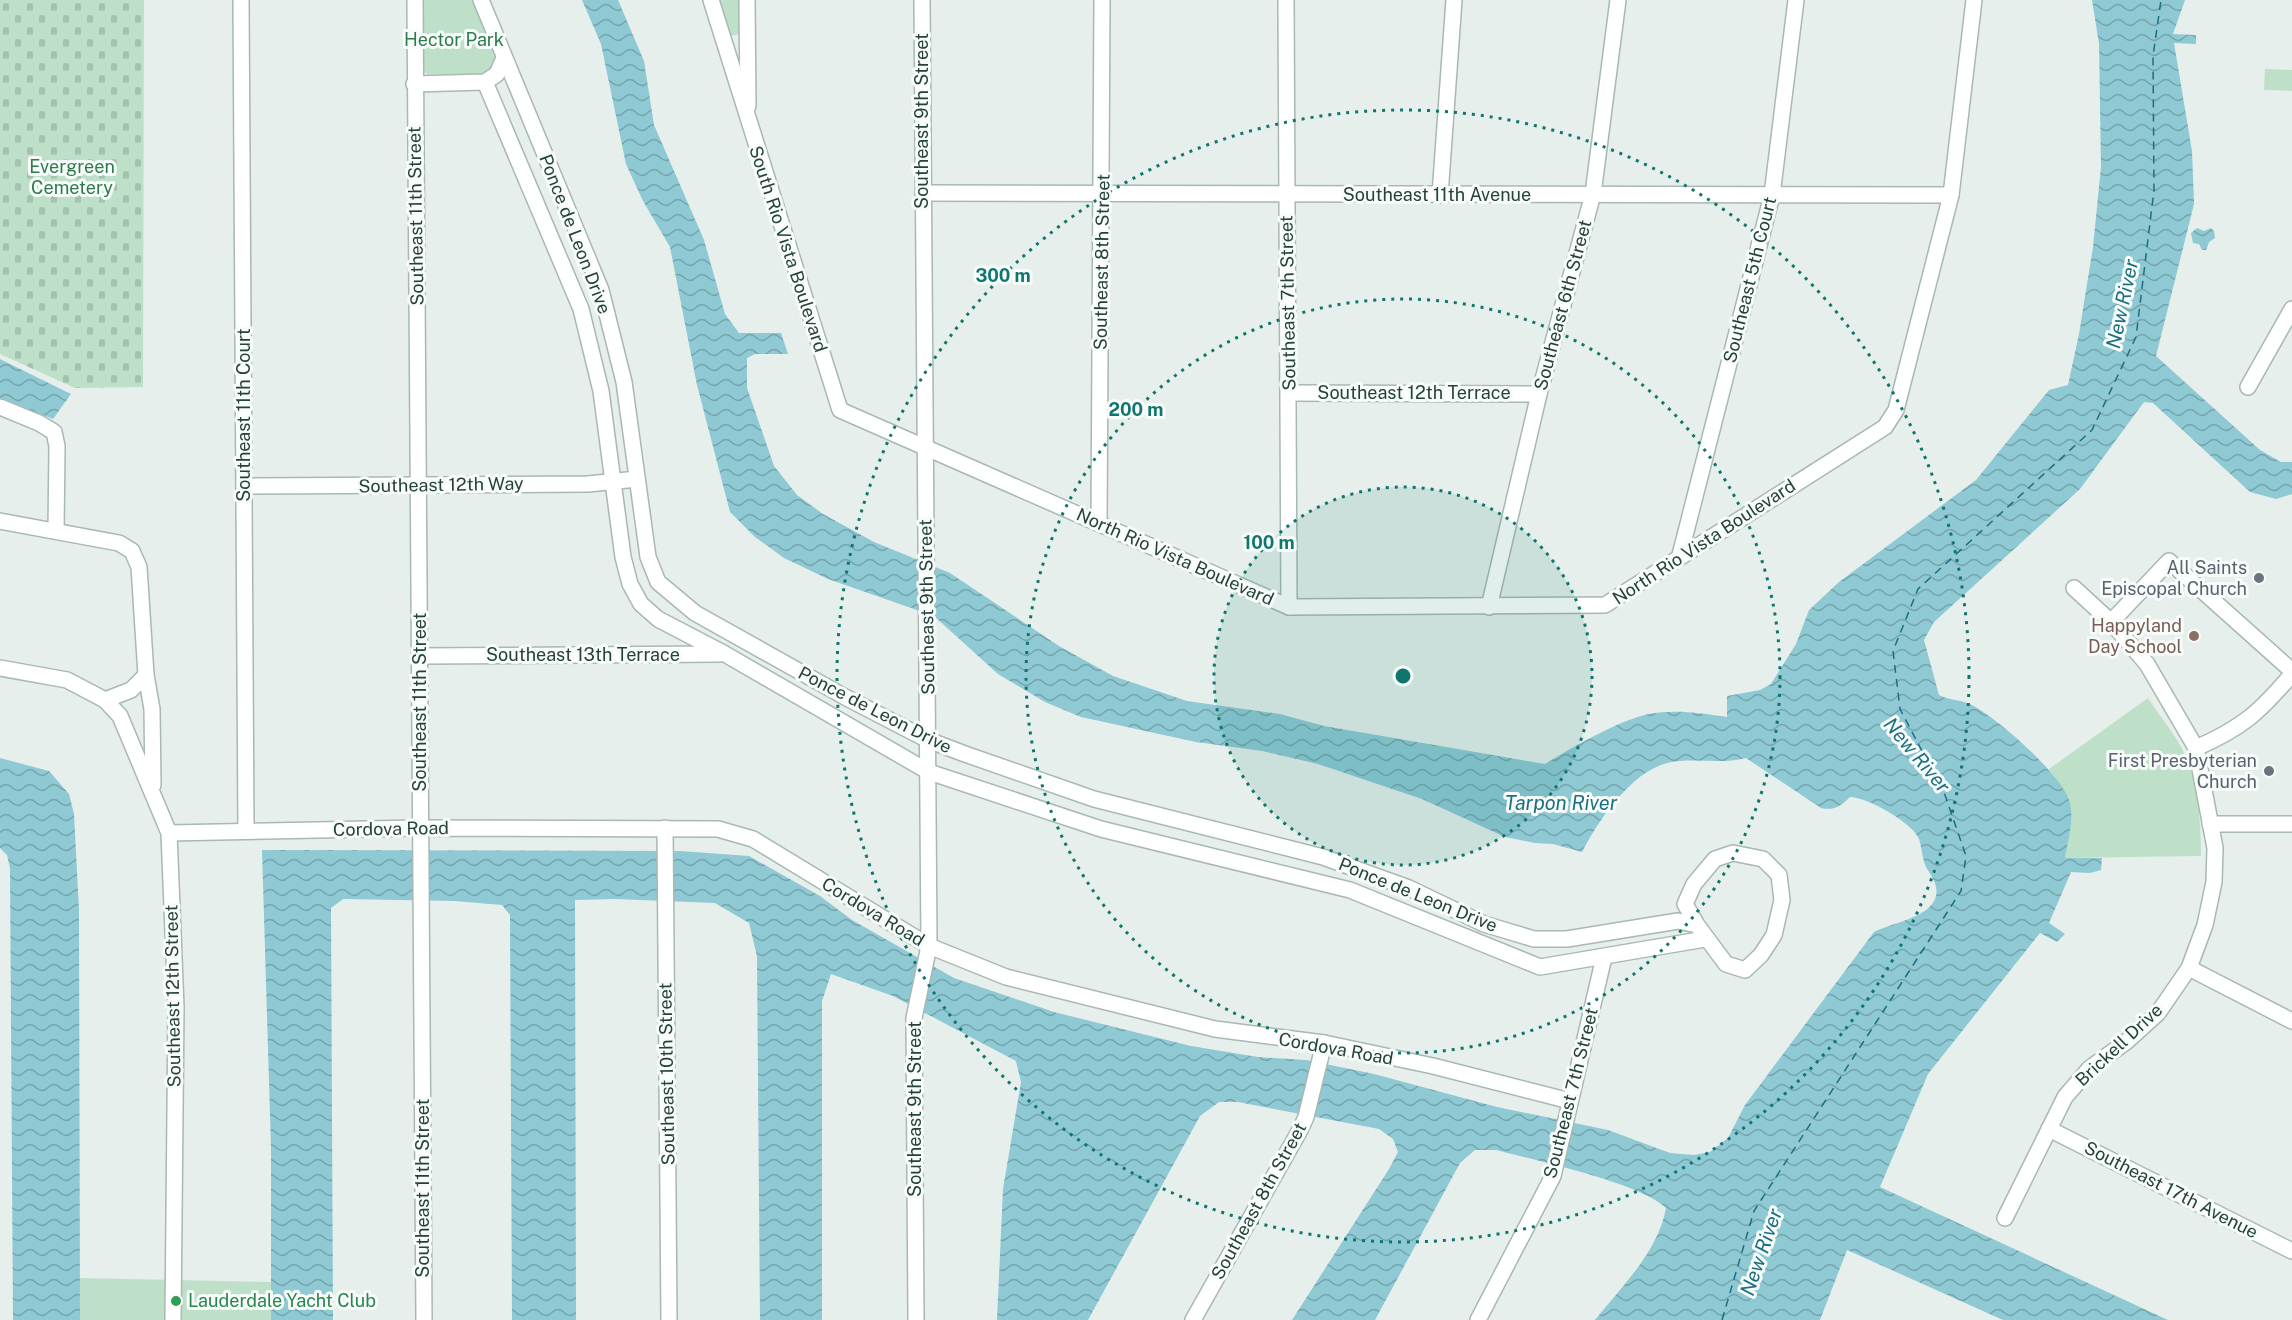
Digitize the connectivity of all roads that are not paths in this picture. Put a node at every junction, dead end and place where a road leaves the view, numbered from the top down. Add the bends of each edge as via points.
1 (242, 0) edge
2 (415, 0) edge
3 (481, 0) edge
4 (711, 0) edge
5 (747, 0) edge
6 (922, 0) edge
7 (1102, 0) edge
8 (1286, 0) edge
9 (1454, 0) edge
10 (1618, 0) edge
11 (1796, 0) edge
12 (1974, 0) edge
13 (747, 34) junction
14 (722, 36) junction
15 (504, 58) junction
16 (485, 82) junction
17 (414, 84) junction
18 (516, 86) junction
19 (492, 100) junction
20 (748, 124) junction
21 (923, 193) junction
22 (1103, 194) junction
23 (1593, 194) junction
24 (1440, 195) junction
25 (1772, 195) junction
26 (1951, 195) junction
27 (1287, 196) junction
28 (2292, 309) edge
29 (2248, 387) dead end
30 (1289, 393) junction
31 (1539, 394) junction
32 (0, 407) edge
33 (924, 446) junction
34 (637, 479) junction
35 (611, 480) junction
36 (244, 486) junction
37 (418, 486) junction
38 (0, 521) edge
39 (1099, 523) junction
40 (57, 531) junction
41 (1680, 555) junction
42 (2074, 588) dead end
43 (1289, 607) junction
44 (1489, 607) junction
45 (2111, 622) junction
46 (741, 641) junction
47 (725, 654) junction
48 (420, 656) junction
49 (0, 668) edge
50 (2292, 673) edge
51 (146, 675) junction
52 (105, 700) junction
53 (928, 740) junction
54 (2196, 748) junction
55 (929, 772) junction
56 (153, 794) junction
57 (2210, 824) junction
58 (2292, 824) edge
59 (419, 828) junction
60 (246, 831) junction
61 (169, 833) junction
62 (665, 836) junction
63 (1697, 925) junction
64 (1706, 939) junction
65 (929, 946) junction
66 (1604, 957) junction
67 (2189, 968) junction
68 (2292, 1021) edge
69 (1324, 1044) junction
70 (1568, 1108) junction
71 (2049, 1129) junction
72 (2005, 1218) dead end
73 (2292, 1251) edge
74 (174, 1320) edge
75 (424, 1320) edge
76 (669, 1320) edge
77 (916, 1320) edge
78 (1193, 1320) edge
79 (1478, 1320) edge

1 - 36 street, Southeast 11th Court
2 - 17 street, Southeast 11th Street
3 - 15 street, Ponce de Leon Drive
4 - 14 street, South Rio Vista Boulevard
5 - 13 street
6 - 21 street, Southeast 9th Street
7 - 22 street, Southeast 8th Street
8 - 27 street, Southeast 7th Street
9 - 24 street
10 - 23 street, Southeast 6th Street
11 - 25 street, Southeast 5th Court
12 - 26 street, North Rio Vista Boulevard
13 - 14 street via 735,38
13 - 20 street
14 - 20 street, South Rio Vista Boulevard
15 - 16 street via 497,74
15 - 18 street, Ponce de Leon Drive
16 - 17 street
16 - 19 street, Ponce de Leon Drive
17 - 37 street, Southeast 11th Street
18 - 19 street via 503,88
18 - 34 street, Ponce de Leon Drive via 601,290 624,382
19 - 35 street, Ponce de Leon Drive via 581,309 601,391
20 - 33 street, South Rio Vista Boulevard via 840,410
21 - 22 street, Southeast 11th Avenue
21 - 33 street, Southeast 9th Street
22 - 27 street, Southeast 11th Avenue
22 - 39 street, Southeast 8th Street
23 - 24 street, Southeast 11th Avenue
23 - 25 street, Southeast 11th Avenue
23 - 31 street, Southeast 6th Street
24 - 27 street, Southeast 11th Avenue
25 - 26 street, Southeast 11th Avenue
25 - 41 street, Southeast 5th Court
26 - 41 street, North Rio Vista Boulevard via 1896,410 1885,428
27 - 30 street, Southeast 7th Street
28 - 29 street
30 - 31 street, Southeast 12th Terrace
30 - 43 street, Southeast 7th Street
31 - 44 street, Southeast 6th Street
32 - 40 street via 54,432
33 - 39 street, North Rio Vista Boulevard
33 - 53 street, Southeast 9th Street
34 - 35 street, Southeast 12th Way
34 - 46 street, Ponce de Leon Drive via 648,557 658,582 695,613
35 - 37 street, Southeast 12th Way via 588,484
35 - 47 street, Ponce de Leon Drive via 623,557 630,584 641,604 658,619
36 - 37 street, Southeast 12th Way
36 - 60 street, Southeast 11th Court
37 - 48 street, Southeast 11th Street
38 - 40 street
39 - 43 street, North Rio Vista Boulevard
40 - 51 street, Southeast 12th Street via 119,543 132,551 139,567
41 - 44 street, North Rio Vista Boulevard via 1605,605
42 - 45 street, Brickell Drive
43 - 44 street, North Rio Vista Boulevard
45 - 50 street via 2169,561
45 - 54 street, Brickell Drive via 2147,664
46 - 47 street
46 - 53 street, Ponce de Leon Drive
47 - 48 street, Southeast 13th Terrace
47 - 55 street, Ponce de Leon Drive
48 - 59 street, Southeast 11th Street
49 - 52 street via 67,680
50 - 54 street via 2241,727
51 - 52 street via 131,690
51 - 56 street, Southeast 12th Street via 152,709
52 - 56 street via 120,716
53 - 55 street, Southeast 9th Street
53 - 63 street, Ponce de Leon Drive via 1094,799 1323,856 1409,888 1484,924 1534,939 1567,939 1678,921
54 - 57 street, Brickell Drive
55 - 65 street, Southeast 9th Street
55 - 66 street, Ponce de Leon Drive via 1101,829 1350,890 1540,967
56 - 61 street, Southeast 12th Street
57 - 58 street
57 - 67 street, Brickell Drive via 2215,848 2214,882 2205,925
59 - 60 street, Cordova Road
59 - 62 street, Cordova Road
59 - 75 street, Southeast 11th Street
60 - 61 street, Cordova Road
61 - 74 street, Southeast 12th Street via 176,1007
62 - 65 street, Cordova Road via 718,829 753,839
62 - 76 street, Southeast 10th Street
63 - 64 street
63 - 64 street via 1685,904 1694,884 1715,859 1733,853 1763,859 1779,875 1782,900 1774,935 1745,970 1726,964
64 - 66 street, Ponce de Leon Drive
65 - 69 street, Cordova Road via 1006,977 1215,1029
65 - 77 street, Southeast 9th Street via 914,1018
66 - 70 street, Southeast 7th Street
67 - 68 street
67 - 71 street, Brickell Drive via 2158,1013 2090,1068 2065,1097
69 - 70 street, Cordova Road via 1433,1066
69 - 78 street, Southeast 8th Street via 1306,1117
70 - 79 street, Southeast 7th Street via 1553,1176
71 - 72 street, Brickell Drive
71 - 73 street, Southeast 17th Avenue

